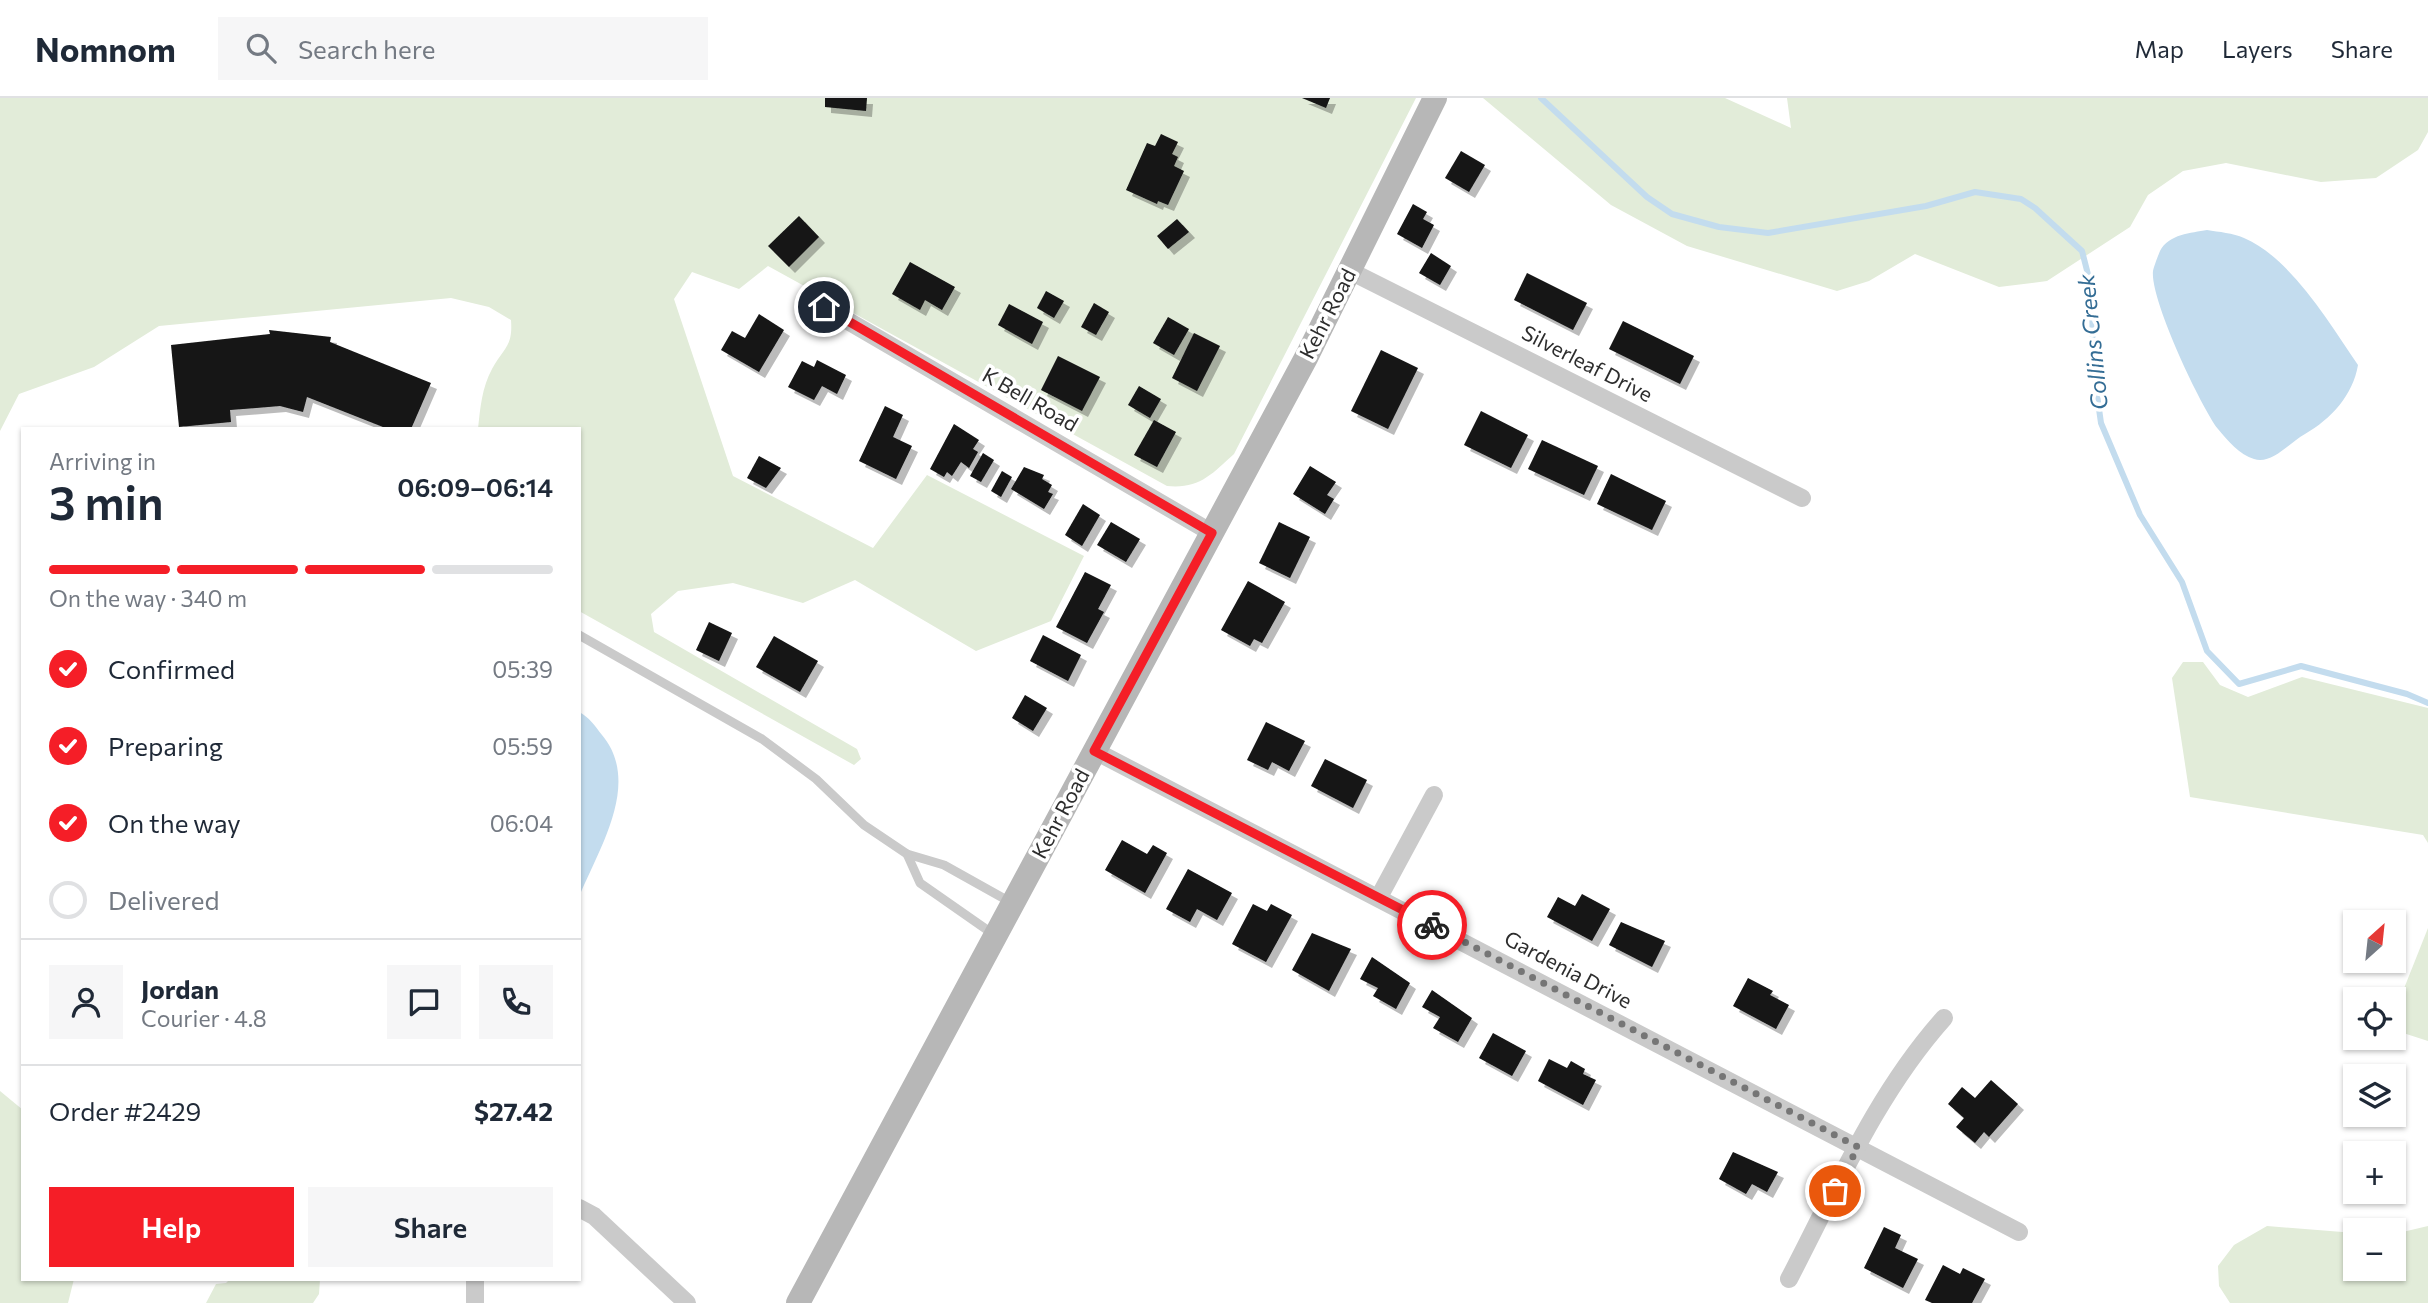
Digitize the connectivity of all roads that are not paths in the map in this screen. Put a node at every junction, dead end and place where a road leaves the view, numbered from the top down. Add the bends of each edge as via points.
1 (1435, 98) edge
2 (1350, 271) junction
3 (824, 307) dead end
4 (1802, 498) dead end
5 (1212, 533) junction
6 (581, 636) edge
7 (1094, 751) junction
8 (1434, 795) dead end
9 (906, 854) junction
10 (1379, 897) junction
11 (1014, 904) junction
12 (996, 937) junction
13 (1944, 1018) dead end
14 (1858, 1147) junction
15 (581, 1209) edge
16 (2019, 1232) dead end
17 (1788, 1279) dead end
18 (475, 1281) edge
19 (475, 1303) edge
20 (687, 1303) edge
21 (797, 1303) edge

1 - 2 street, Kehr Road
2 - 4 street, Silverleaf Drive
2 - 5 street, Kehr Road
3 - 5 street, K Bell Road
5 - 7 street, Kehr Road
6 - 9 lane via 762,739 816,779 864,825
7 - 10 street, Gardenia Drive
7 - 11 street, Kehr Road
8 - 10 street
9 - 11 lane via 944,865
9 - 12 lane via 920,883
10 - 14 street, Gardenia Drive
11 - 12 street, Kehr Road
12 - 21 street, Kehr Road
13 - 14 street via 1887,1092
14 - 16 street, Gardenia Drive
14 - 17 street
15 - 20 street
18 - 19 street

